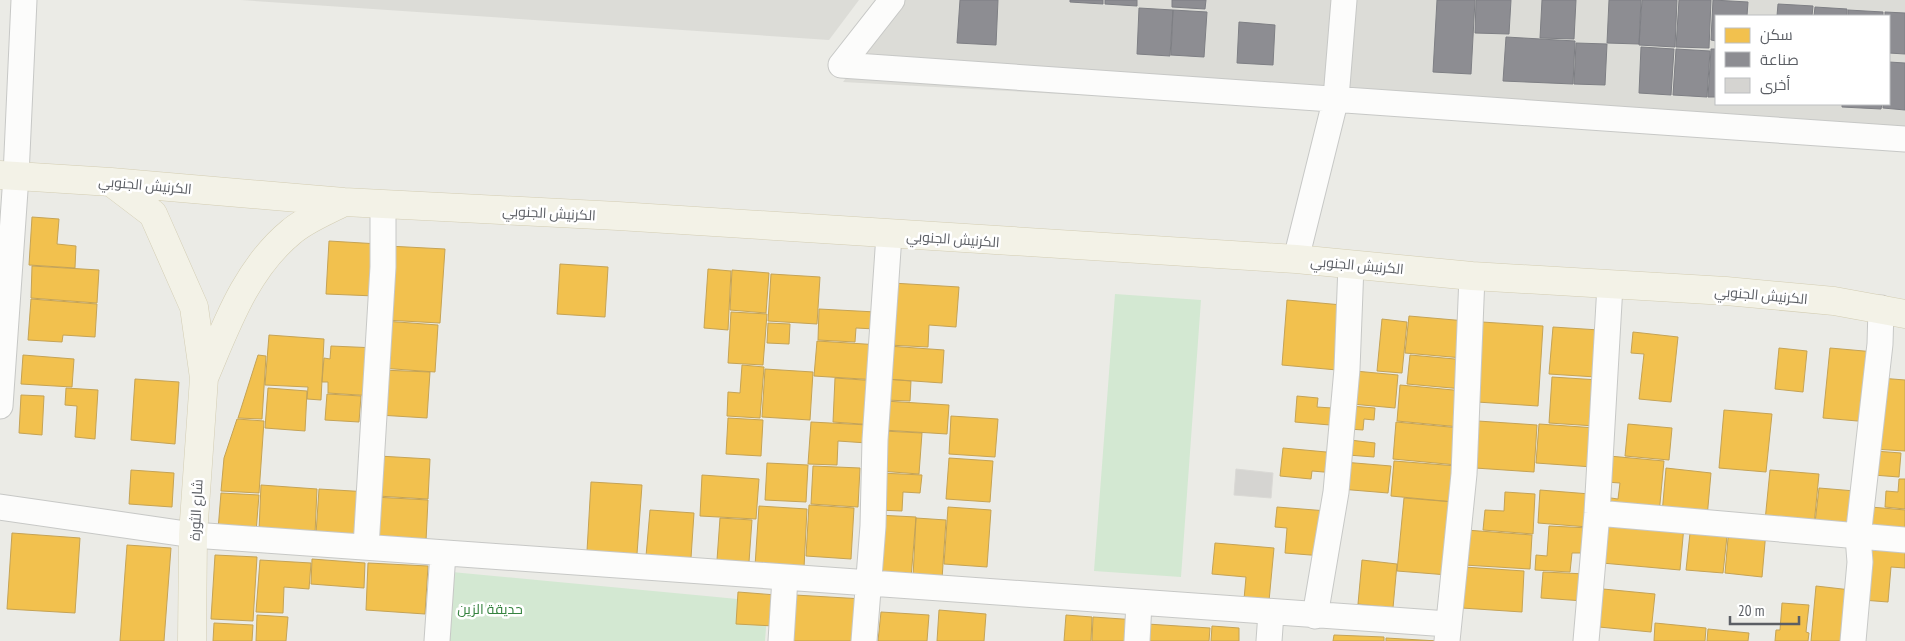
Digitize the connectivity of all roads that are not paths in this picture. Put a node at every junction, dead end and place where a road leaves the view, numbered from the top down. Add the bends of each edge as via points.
1 (24, 0) edge
2 (892, 0) edge
3 (1344, 0) edge
4 (1336, 98) junction
5 (1905, 139) edge
6 (8, 176) edge
7 (112, 182) junction
8 (344, 202) junction
9 (384, 204) junction
10 (888, 235) junction
11 (1296, 259) junction
12 (1351, 265) junction
13 (1472, 276) junction
14 (1610, 285) junction
15 (1893, 311) edge
16 (2, 338) edge
17 (204, 378) junction
18 (0, 406) edge
19 (0, 507) edge
20 (1597, 513) junction
21 (193, 535) junction
22 (1858, 537) junction
23 (1905, 540) edge
24 (366, 547) junction
25 (442, 553) junction
26 (785, 578) junction
27 (868, 584) junction
28 (1139, 603) junction
29 (1271, 613) junction
30 (1314, 616) junction
31 (1447, 633) edge
32 (192, 641) edge
33 (437, 641) edge
34 (781, 641) edge
35 (864, 641) edge
36 (1137, 641) edge
37 (1269, 641) edge
38 (1586, 641) edge
39 (1853, 641) edge

1 - 6 street
2 - 4 street via 841,65
3 - 4 street
4 - 5 street
4 - 11 street
6 - 7 main road, الكرنيش الجنوبي
6 - 16 street
7 - 8 main road, الكرنيش الجنوبي
7 - 17 main road, شارع الثورة via 153,214 194,307
8 - 9 main road, الكرنيش الجنوبي
8 - 17 main road, شارع الثورة via 291,231 254,273
9 - 10 main road, الكرنيش الجنوبي
9 - 24 street
10 - 11 main road, الكرنيش الجنوبي
10 - 27 street
11 - 12 main road, الكرنيش الجنوبي
12 - 13 main road, الكرنيش الجنوبي
12 - 30 street via 1347,369 1336,492
13 - 14 main road, الكرنيش الجنوبي
13 - 31 street via 1464,474
14 - 15 main road, الكرنيش الجنوبي via 1726,291
14 - 20 street
15 - 22 street via 1880,344
16 - 18 street
17 - 21 main road, شارع الثورة
19 - 21 street
20 - 22 street via 1712,521
20 - 38 street
21 - 24 street
21 - 32 main road, شارع الثورة
22 - 23 street
22 - 39 street via 1860,562
24 - 25 street
25 - 26 street
25 - 33 street
26 - 27 street
26 - 34 street
27 - 28 street
27 - 35 street
28 - 29 street
28 - 36 street
29 - 30 street
29 - 37 street
30 - 31 street

